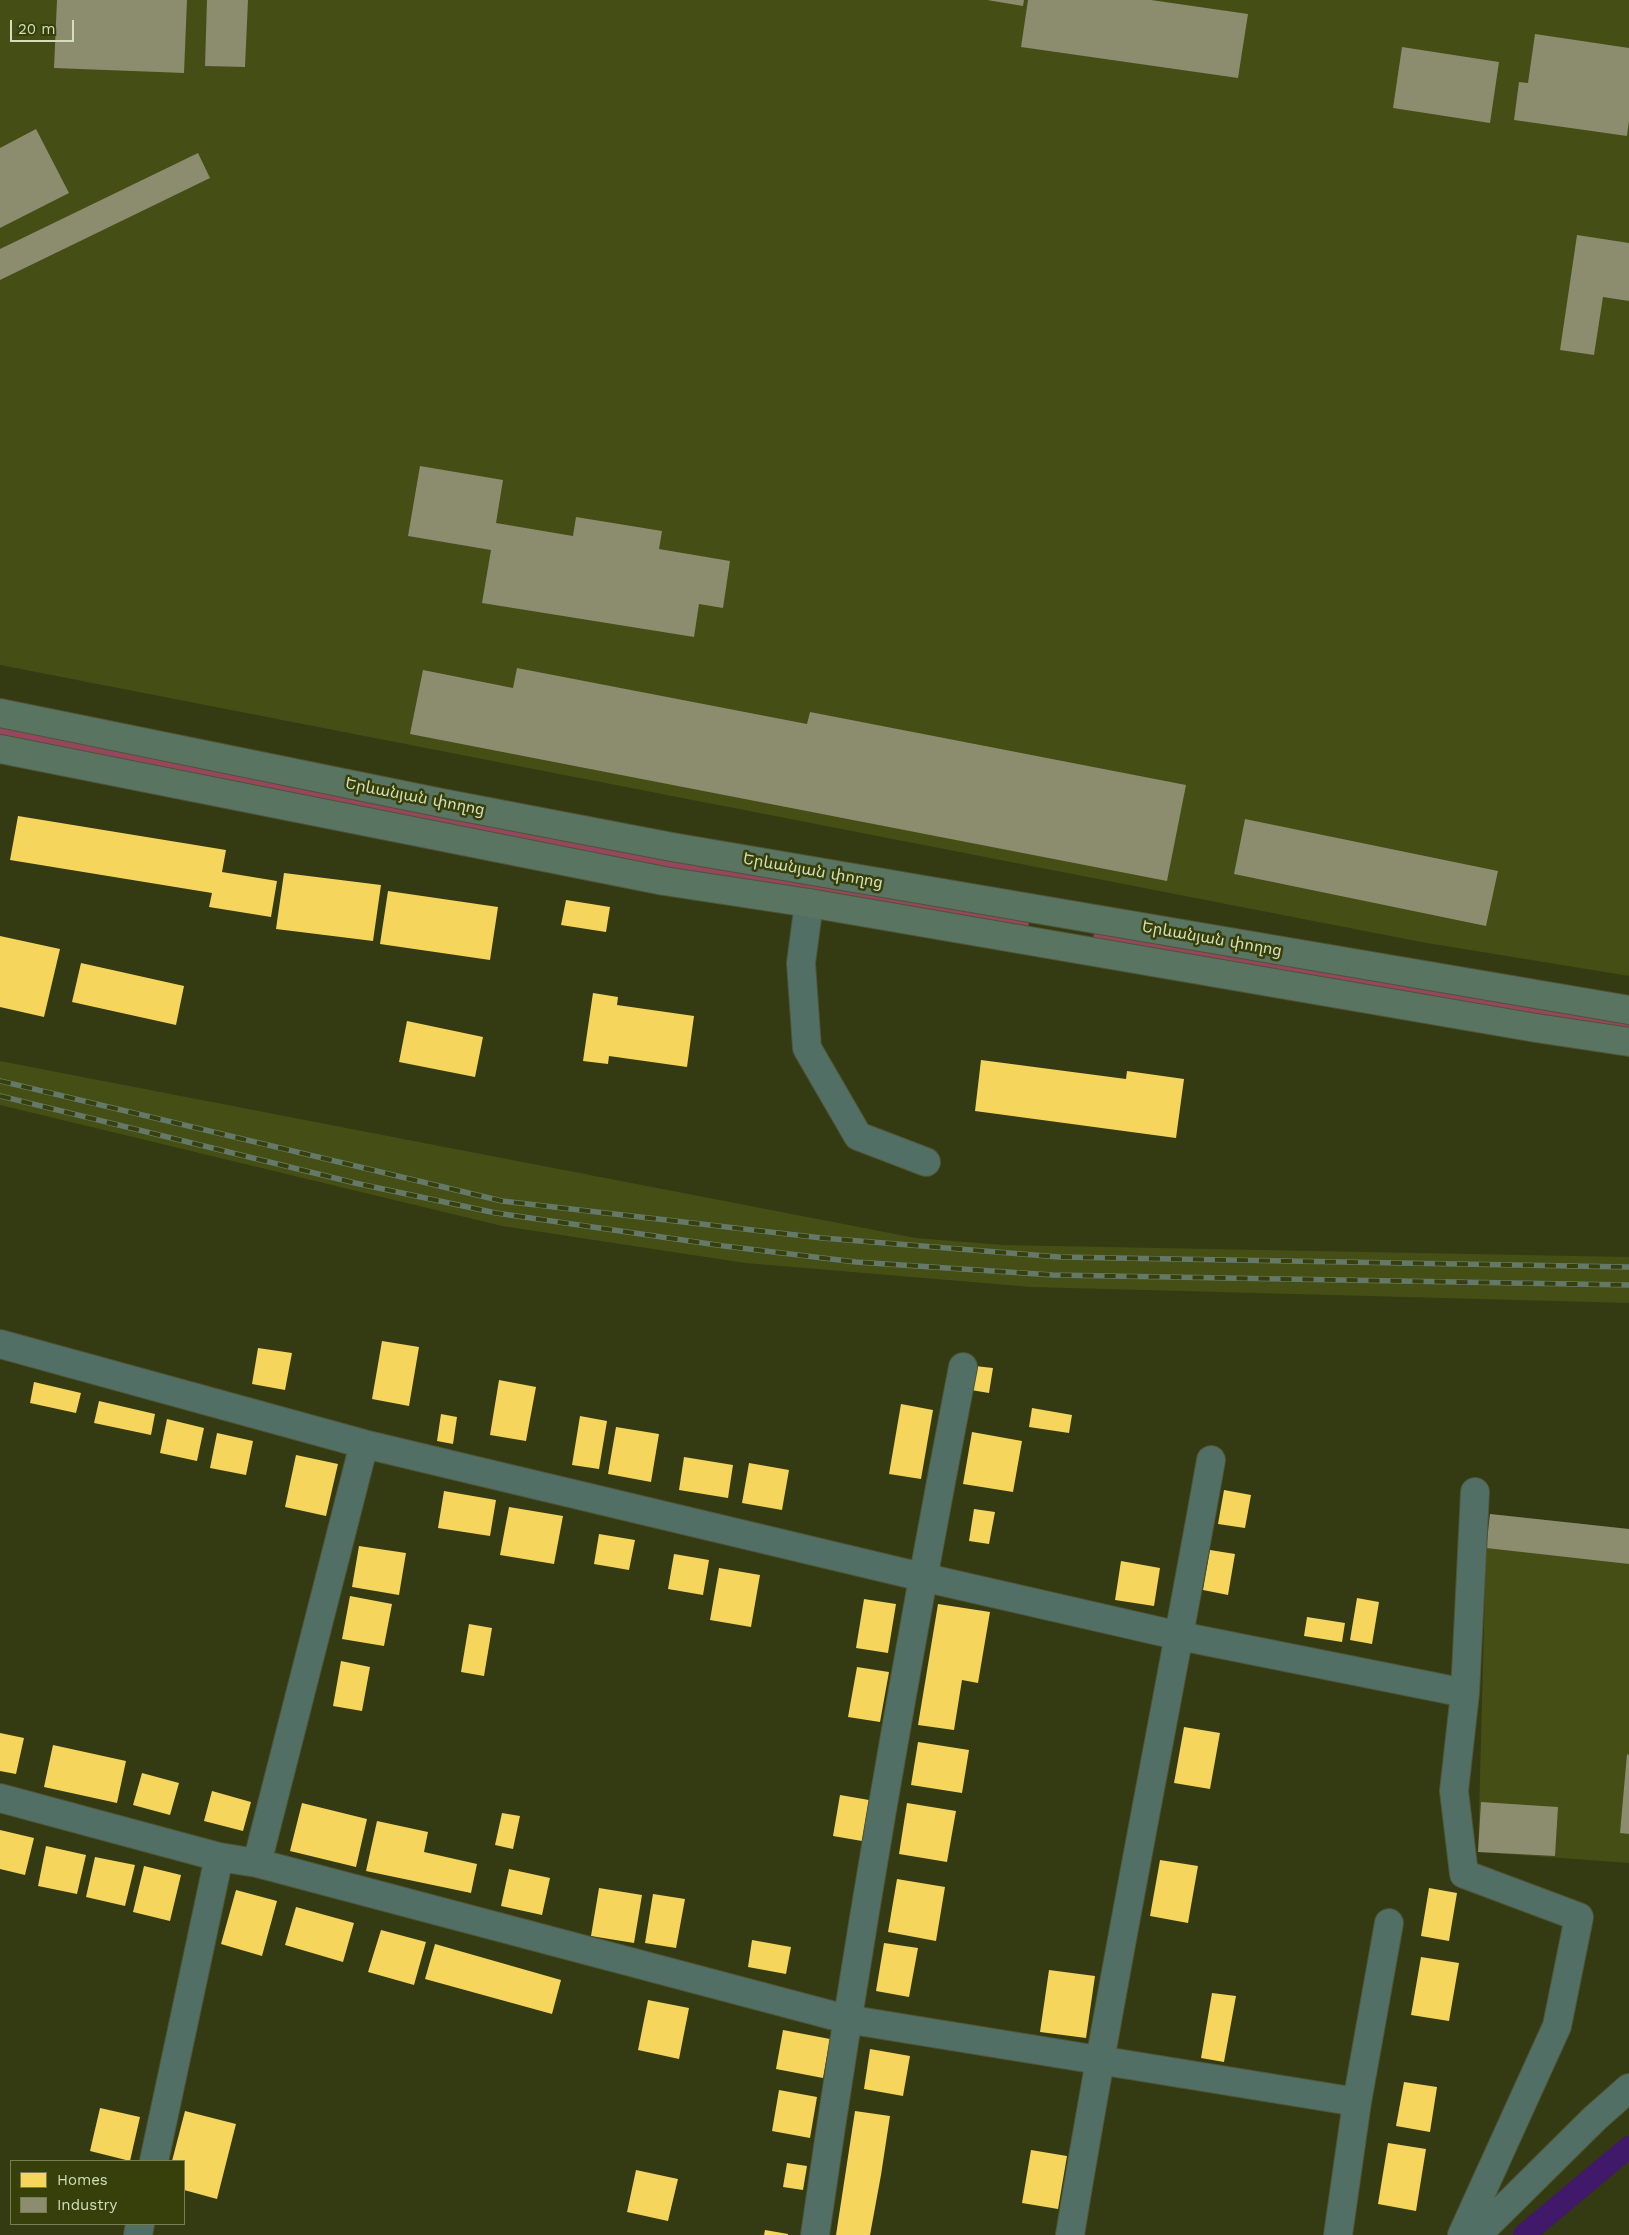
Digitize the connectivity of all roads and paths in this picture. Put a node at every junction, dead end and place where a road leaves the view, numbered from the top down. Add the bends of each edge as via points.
1 (0, 712) edge
2 (0, 750) edge
3 (672, 847) junction
4 (664, 881) junction
5 (810, 903) junction
6 (1058, 913) junction
7 (1053, 947) junction
8 (1629, 1010) edge
9 (1629, 1042) edge
10 (926, 1162) dead end
11 (0, 1344) edge
12 (963, 1367) dead end
13 (364, 1444) junction
14 (1211, 1460) dead end
15 (1475, 1492) dead end
16 (922, 1577) junction
17 (1180, 1636) junction
18 (1465, 1693) junction
19 (0, 1798) edge
20 (219, 1857) junction
21 (257, 1863) junction
22 (1389, 1923) dead end
23 (846, 2019) junction
24 (1098, 2061) junction
25 (1629, 2088) edge
26 (1357, 2102) junction
27 (154, 2160) edge
28 (815, 2235) edge
29 (1070, 2235) edge
30 (1338, 2235) edge
31 (1462, 2235) edge
32 (1477, 2235) edge

1 - 3 highway, Երևանյան փողոց
2 - 4 highway, Երևանյան փողոց
3 - 4 highway
3 - 6 highway, Երևանյան փողոց
4 - 5 highway, Երևանյան փողոց
5 - 7 highway, Երևանյան փողոց
5 - 10 street via 801,963 807,1048 858,1136
6 - 7 highway
6 - 8 highway, Երևանյան փողոց
7 - 9 highway, Երևանյան փողոց
11 - 13 street
12 - 16 street
13 - 16 street
13 - 21 street
14 - 17 street
15 - 18 street
16 - 17 street
16 - 23 street
17 - 18 street
17 - 24 street
18 - 31 street via 1454,1791 1464,1874 1579,1917 1557,2026
19 - 20 street
20 - 21 street
20 - 27 street
21 - 23 street
22 - 26 street
23 - 24 street
23 - 28 street
24 - 26 street
24 - 29 street
25 - 32 street
26 - 30 street

